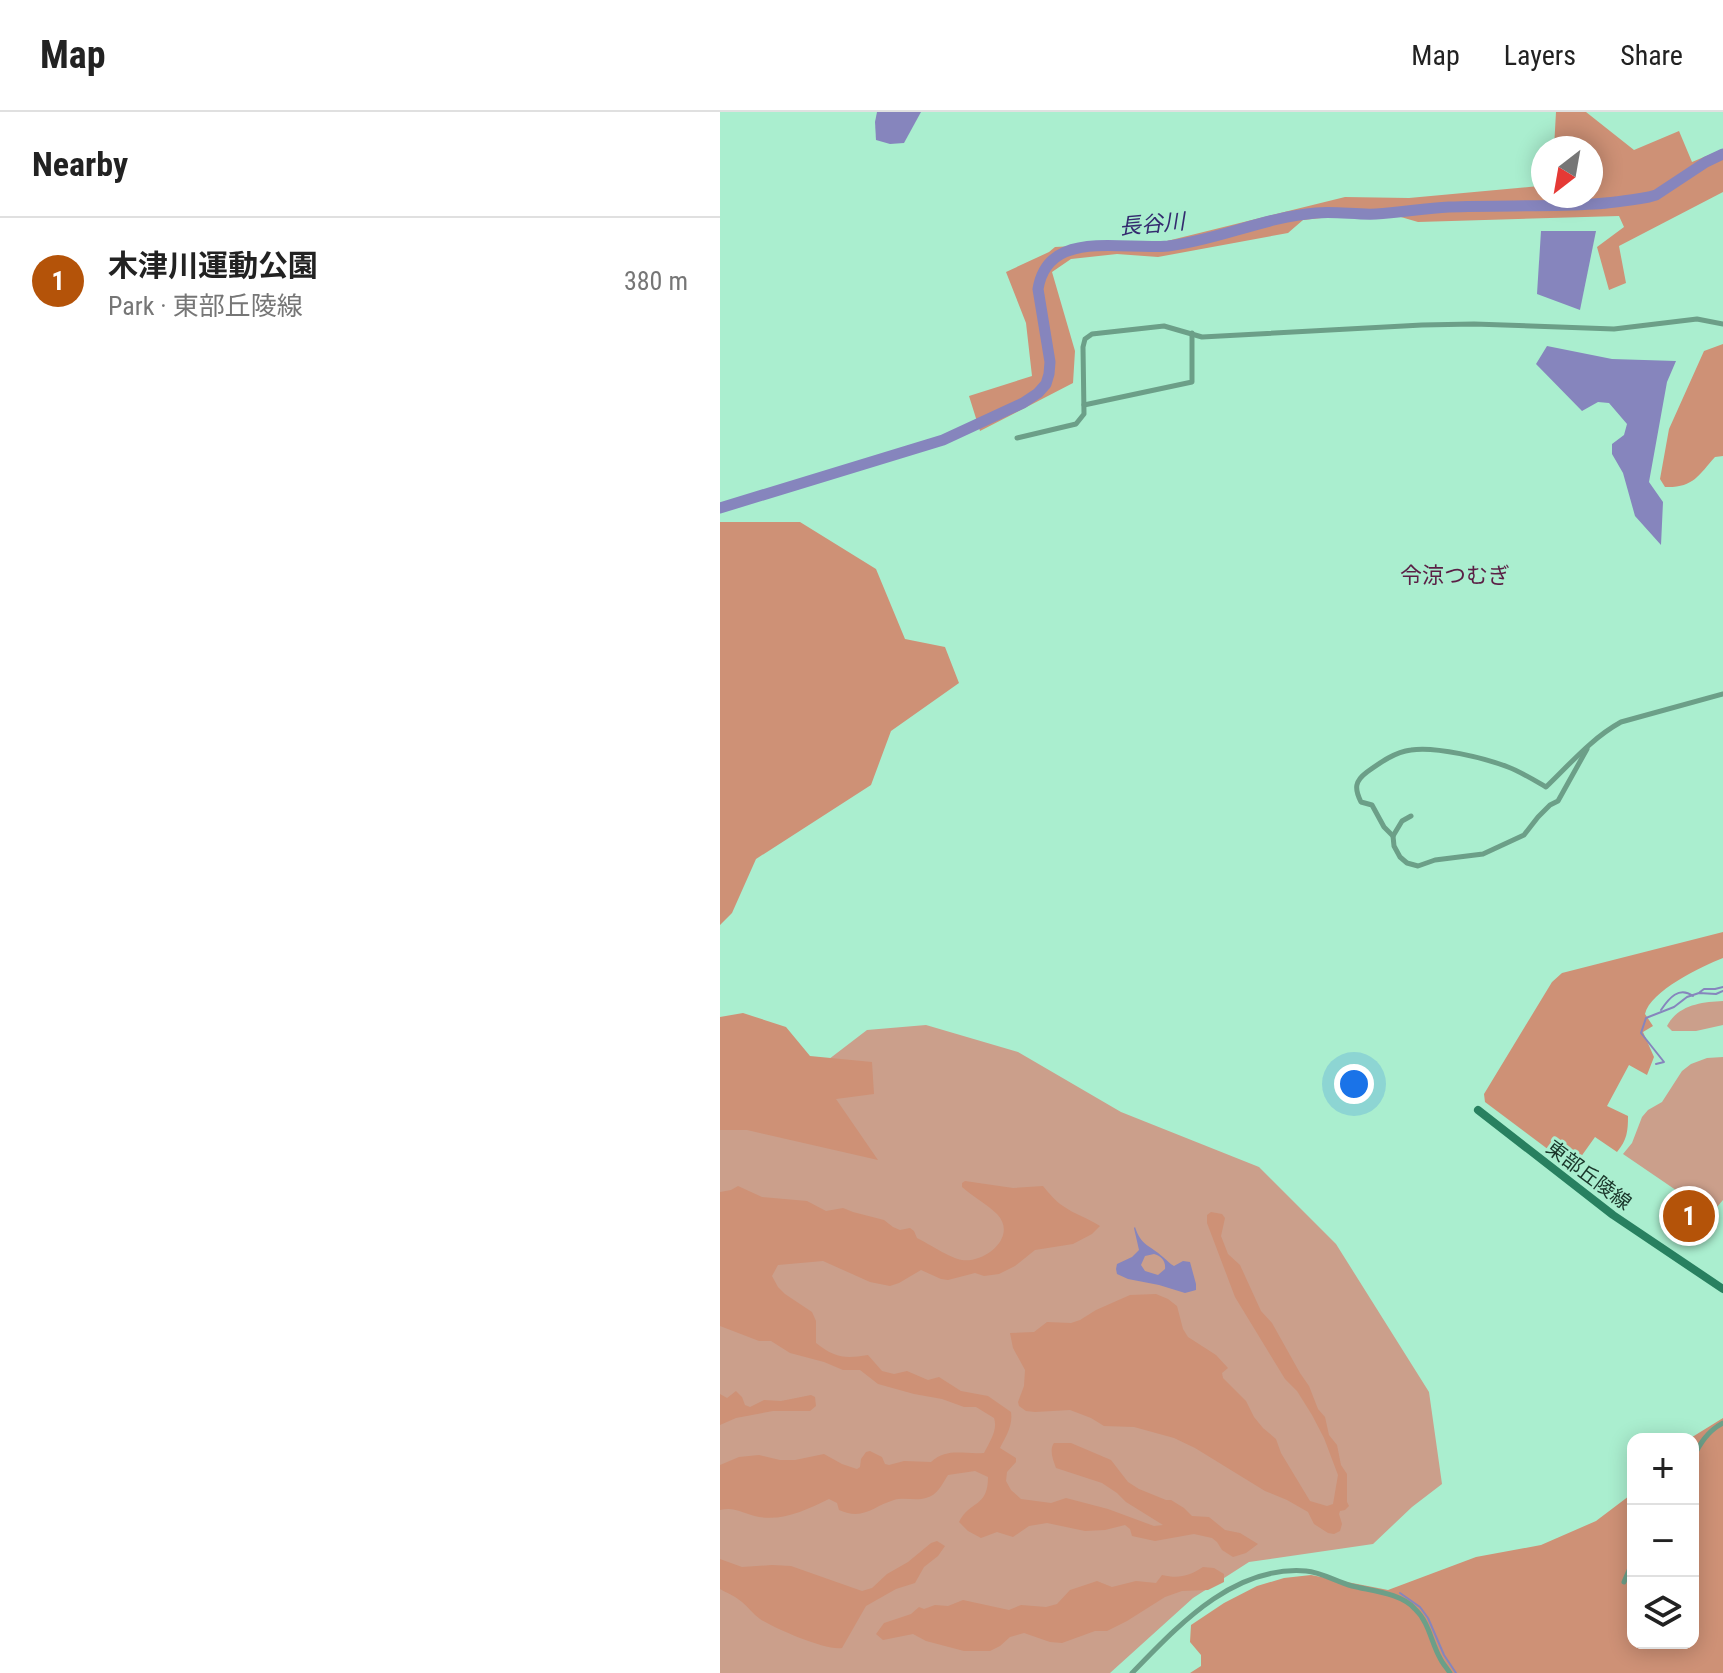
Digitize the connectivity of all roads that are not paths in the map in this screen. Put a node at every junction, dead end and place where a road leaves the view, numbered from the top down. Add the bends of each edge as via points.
1 (1723, 324) edge
2 (1192, 333) junction
3 (1084, 405) junction
4 (1017, 438) dead end
5 (1723, 694) edge
6 (1590, 744) junction
7 (1411, 816) dead end
8 (1393, 836) junction
9 (1478, 1110) dead end
10 (1723, 1289) edge
11 (1723, 1423) edge
12 (1699, 1445) edge
13 (1627, 1575) edge
14 (1624, 1582) dead end
15 (1132, 1673) edge
16 (1450, 1673) edge

1 - 2 street via 1697,319 1614,329 1435,324 1236,336
2 - 3 street via 1192,382
2 - 3 street via 1164,326 1092,334 1083,347
3 - 4 street via 1076,424
5 - 6 street via 1621,722
6 - 8 street via 1558,801 1524,835 1483,854 1418,866 1400,857
6 - 8 street via 1546,787 1507,766 1462,755 1421,749 1392,756 1355,785 1361,802 1372,805
7 - 8 street
9 - 10 street, 東部丘陵線 via 1613,1215
11 - 12 street
13 - 14 street
15 - 16 street via 1176,1627 1232,1586 1266,1574 1307,1571 1409,1603 1424,1620

